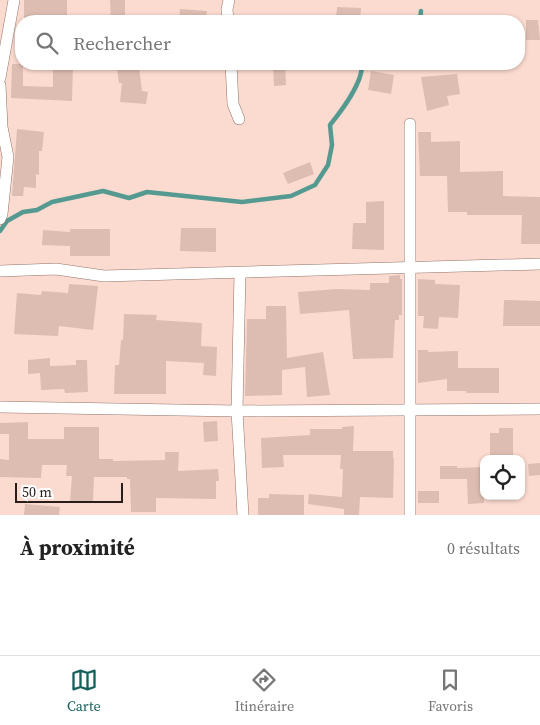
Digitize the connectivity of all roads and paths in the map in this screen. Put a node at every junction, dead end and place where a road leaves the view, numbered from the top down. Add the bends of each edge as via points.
1 (14, 0) edge
2 (229, 0) edge
3 (228, 15) edge
4 (231, 70) edge
5 (0, 78) edge
6 (0, 85) edge
7 (240, 119) dead end
8 (410, 124) dead end
9 (0, 219) edge
10 (540, 264) edge
11 (410, 267) junction
12 (0, 271) edge
13 (240, 273) junction
14 (0, 407) edge
15 (540, 409) edge
16 (410, 410) junction
17 (237, 411) junction
18 (243, 515) edge
19 (410, 515) edge

1 - 5 street
2 - 3 street
4 - 7 street via 234,104
6 - 9 street via 2,128 8,157
8 - 11 street
10 - 11 street
11 - 13 street
11 - 16 street
12 - 13 street via 56,269 104,276
13 - 17 street
14 - 17 street
15 - 16 street
16 - 17 street
16 - 19 street
17 - 18 street

